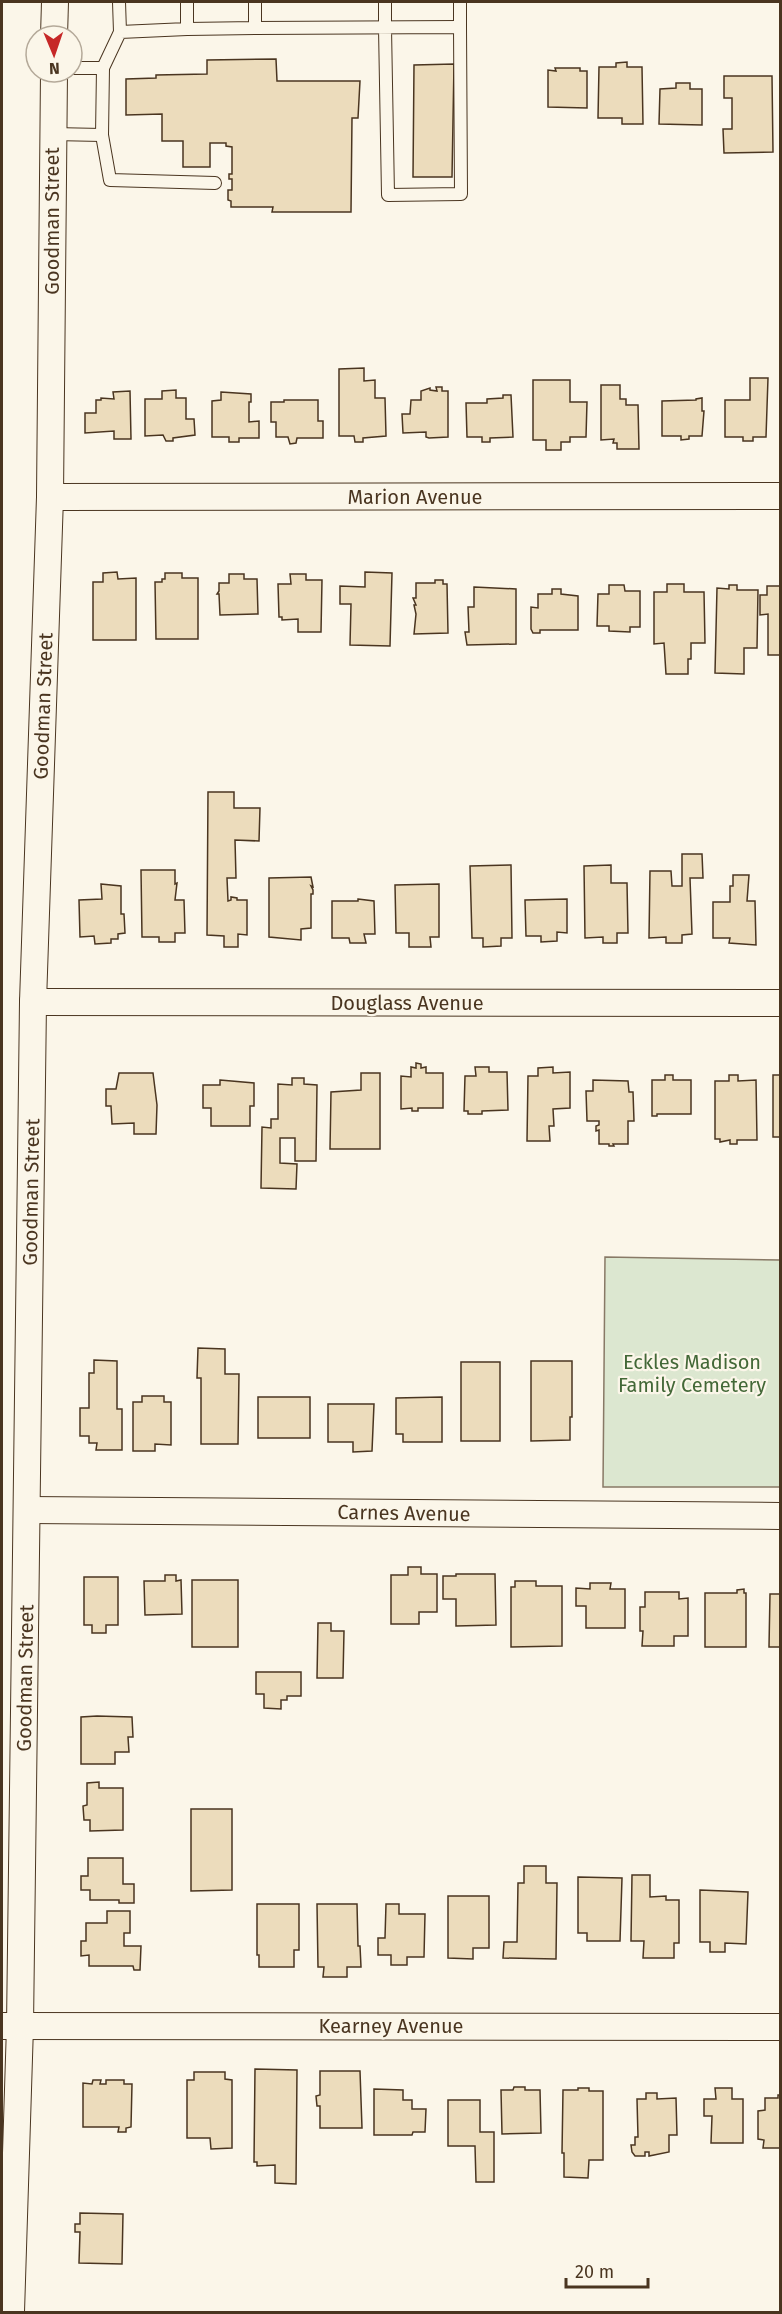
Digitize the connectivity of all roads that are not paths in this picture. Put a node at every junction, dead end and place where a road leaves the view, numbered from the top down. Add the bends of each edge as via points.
1 (54, 2) edge
2 (119, 2) edge
3 (187, 2) edge
4 (255, 2) edge
5 (385, 2) edge
6 (460, 2) edge
7 (54, 24) edge
8 (460, 27) junction
9 (255, 28) junction
10 (385, 28) junction
11 (187, 29) junction
12 (120, 32) junction
13 (84, 68) edge
14 (103, 68) junction
15 (54, 84) edge
16 (53, 134) junction
17 (102, 135) junction
18 (215, 183) dead end
19 (780, 496) edge
20 (50, 497) junction
21 (33, 1002) junction
22 (780, 1003) edge
23 (28, 1510) junction
24 (780, 1516) edge
25 (11, 2026) edge
26 (780, 2027) edge
27 (11, 2313) edge

1 - 7 street
2 - 12 lane
3 - 11 lane
4 - 9 lane
5 - 10 lane
6 - 8 lane
8 - 10 lane
8 - 10 lane via 461,194 388,195
9 - 10 lane
9 - 11 lane
11 - 12 lane
12 - 14 lane
13 - 14 lane
14 - 17 lane
15 - 16 street, Goodman Street
16 - 17 lane
16 - 20 street, Goodman Street
17 - 18 lane via 110,180
19 - 20 street, Marion Avenue
20 - 21 street, Goodman Street
21 - 22 street, Douglass Avenue
21 - 23 street, Goodman Street
23 - 24 street, Carnes Avenue
23 - 25 street, Goodman Street
25 - 26 street, Kearney Avenue
25 - 27 street, Goodman Street

